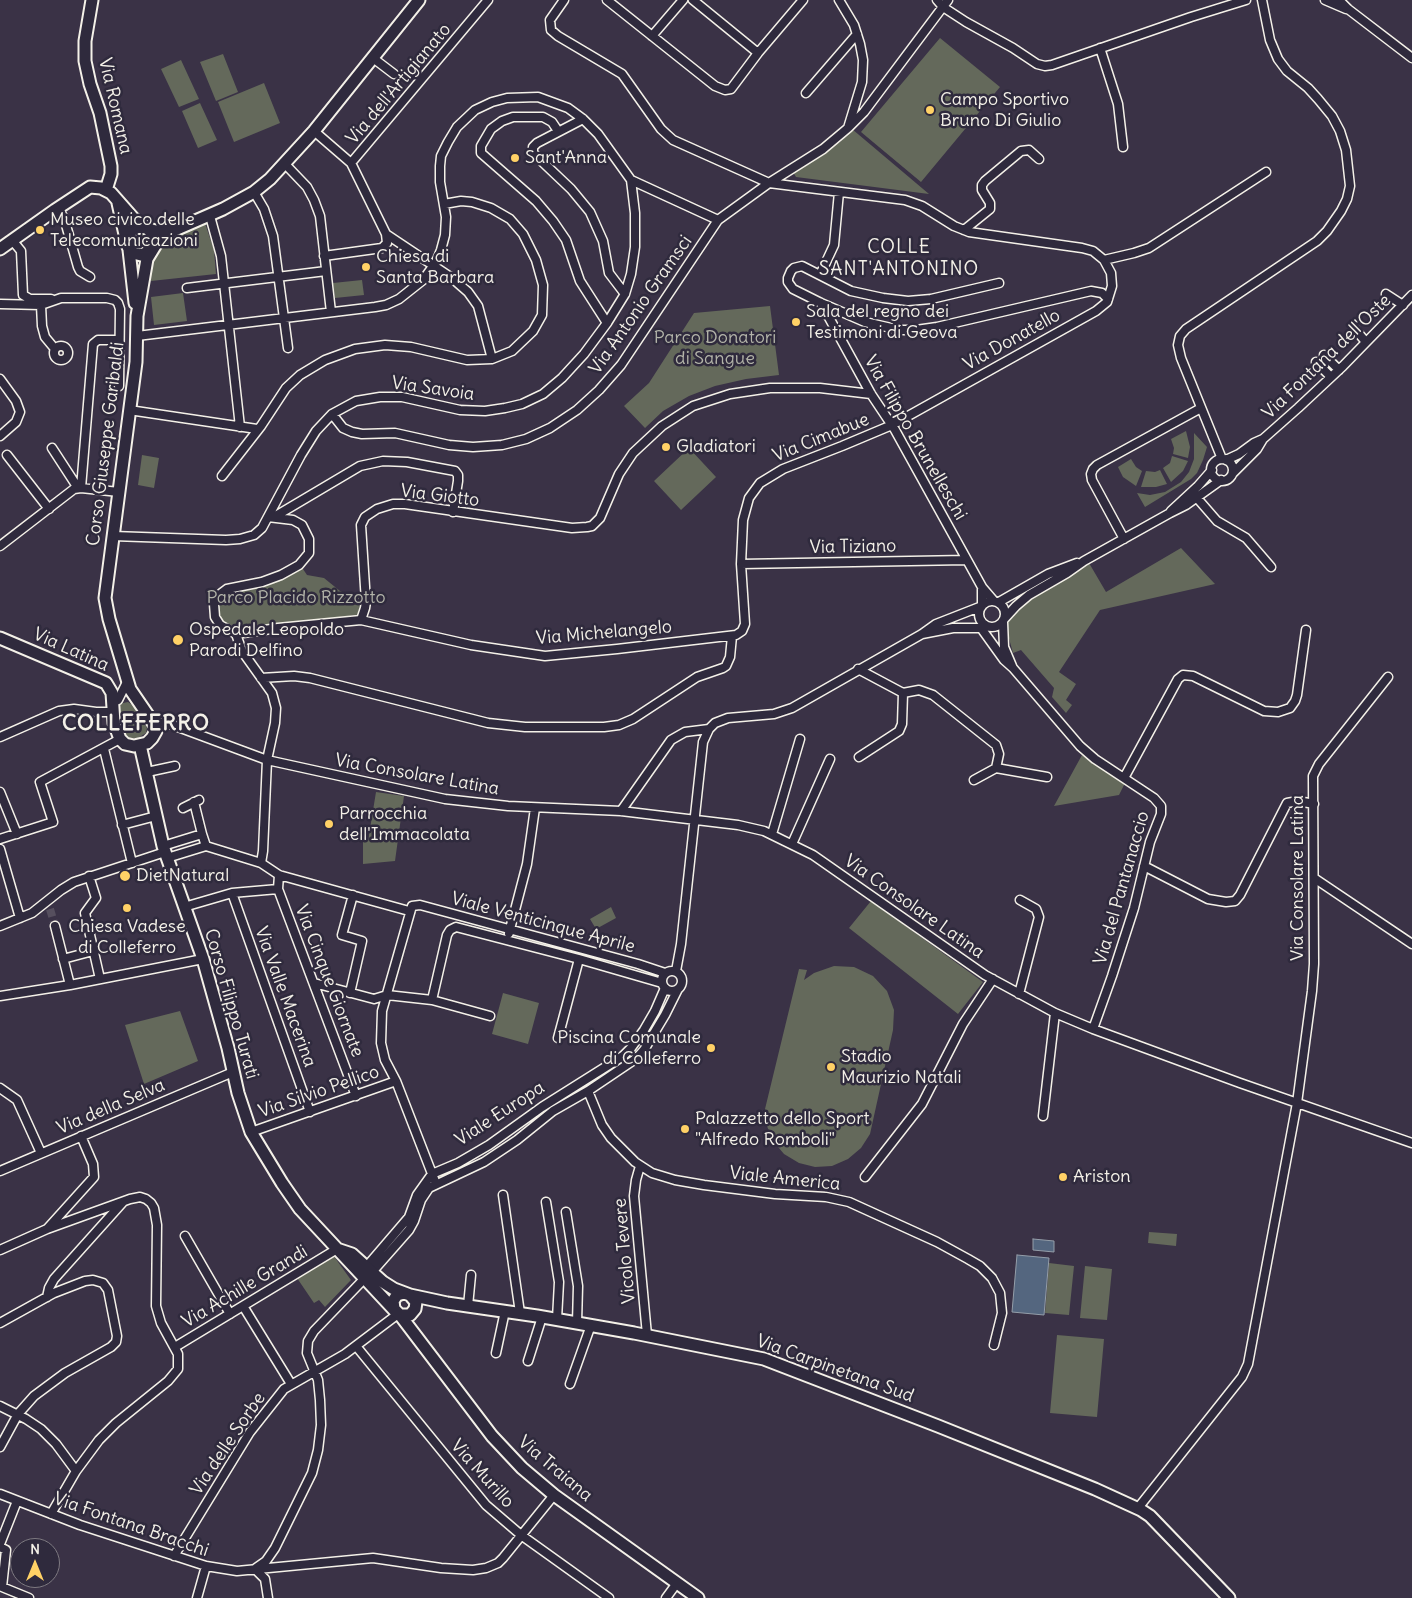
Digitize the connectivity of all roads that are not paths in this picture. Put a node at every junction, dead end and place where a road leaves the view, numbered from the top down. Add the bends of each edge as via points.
1 (92, 0) edge
2 (419, 0) edge
3 (487, 0) edge
4 (564, 0) edge
5 (607, 0) edge
6 (683, 0) edge
7 (693, 0) edge
8 (803, 0) edge
9 (839, 0) edge
10 (937, 0) edge
11 (1231, 0) edge
12 (1246, 0) edge
13 (1262, 0) edge
14 (1325, 0) edge
15 (1339, 0) edge
16 (945, 4) edge
17 (1224, 6) junction
18 (1348, 9) junction
19 (857, 34) junction
20 (652, 36) junction
21 (1100, 48) junction
22 (758, 54) junction
23 (373, 58) junction
24 (1412, 58) edge
25 (394, 74) dead end
26 (806, 93) dead end
27 (583, 119) junction
28 (848, 128) junction
29 (314, 131) junction
30 (558, 131) junction
31 (1124, 147) dead end
32 (1039, 159) dead end
33 (351, 163) junction
34 (285, 164) junction
35 (1266, 172) dead end
36 (631, 180) junction
37 (769, 183) junction
38 (254, 192) junction
39 (839, 192) junction
40 (111, 193) junction
41 (444, 204) junction
42 (55, 210) junction
43 (210, 216) junction
44 (718, 220) junction
45 (183, 227) junction
46 (146, 228) junction
47 (964, 230) junction
48 (386, 234) junction
49 (12, 240) junction
50 (128, 244) junction
51 (0, 249) edge
52 (152, 249) junction
53 (324, 256) junction
54 (1104, 260) junction
55 (434, 265) junction
56 (326, 271) junction
57 (820, 275) junction
58 (90, 277) dead end
59 (279, 277) junction
60 (999, 283) dead end
61 (224, 284) junction
62 (187, 288) dead end
63 (625, 294) junction
64 (1386, 294) dead end
65 (1412, 295) edge
66 (61, 298) junction
67 (1108, 299) junction
68 (821, 303) junction
69 (0, 304) edge
70 (41, 305) junction
71 (1403, 305) junction
72 (331, 312) junction
73 (137, 316) junction
74 (284, 318) junction
75 (607, 323) junction
76 (229, 324) junction
77 (1354, 328) dead end
78 (137, 336) junction
79 (120, 340) junction
80 (1366, 342) junction
81 (288, 348) dead end
82 (55, 349) dead end
83 (1324, 355) dead end
84 (492, 359) junction
85 (1316, 362) dead end
86 (1339, 370) junction
87 (1331, 377) junction
88 (0, 379) edge
89 (119, 386) dead end
90 (871, 394) junction
91 (1201, 408) junction
92 (129, 410) junction
93 (332, 414) junction
94 (892, 425) junction
95 (240, 427) junction
96 (257, 429) junction
97 (0, 436) edge
98 (1263, 439) junction
99 (52, 448) dead end
100 (7, 454) dead end
101 (1224, 459) junction
102 (1212, 470) junction
103 (1233, 472) junction
104 (222, 476) dead end
105 (1221, 480) junction
106 (80, 488) junction
107 (119, 492) junction
108 (1198, 498) junction
109 (49, 508) junction
110 (453, 512) junction
111 (1170, 512) junction
112 (271, 517) junction
113 (113, 536) junction
114 (1124, 539) junction
115 (2, 541) edge
116 (966, 560) junction
117 (1084, 561) junction
118 (741, 564) junction
119 (1271, 567) dead end
120 (982, 587) junction
121 (996, 602) junction
122 (982, 606) junction
123 (360, 620) junction
124 (1004, 620) junction
125 (982, 626) junction
126 (1306, 630) dead end
127 (236, 634) junction
128 (922, 634) junction
129 (732, 636) junction
130 (0, 638) edge
131 (1013, 668) junction
132 (858, 669) junction
133 (261, 678) junction
134 (1388, 678) dead end
135 (127, 682) junction
136 (903, 693) junction
137 (136, 698) junction
138 (115, 706) junction
139 (153, 722) junction
140 (709, 729) junction
141 (0, 737) edge
142 (120, 740) junction
143 (800, 740) dead end
144 (140, 745) junction
145 (104, 749) junction
146 (859, 757) dead end
147 (830, 759) dead end
148 (267, 760) junction
149 (175, 766) dead end
150 (996, 768) junction
151 (147, 772) junction
152 (1047, 777) dead end
153 (1124, 778) junction
154 (974, 780) dead end
155 (0, 792) edge
156 (1314, 804) junction
157 (183, 808) dead end
158 (535, 808) junction
159 (621, 811) junction
160 (156, 816) junction
161 (694, 819) junction
162 (122, 825) junction
163 (17, 834) junction
164 (202, 834) junction
165 (772, 834) junction
166 (0, 839) edge
167 (792, 844) junction
168 (206, 846) junction
169 (0, 849) edge
170 (165, 852) junction
171 (1, 858) edge
172 (132, 863) junction
173 (261, 863) junction
174 (1144, 866) junction
175 (279, 875) junction
176 (89, 876) junction
177 (1314, 878) junction
178 (278, 889) junction
179 (232, 893) junction
180 (352, 895) junction
181 (48, 900) junction
182 (1020, 900) dead end
183 (184, 906) junction
184 (411, 908) junction
185 (50, 910) tunnel mouth
186 (20, 918) junction
187 (0, 926) edge
188 (55, 926) tunnel mouth
189 (510, 929) junction
190 (507, 940) junction
191 (1412, 944) edge
192 (93, 951) junction
193 (63, 958) junction
194 (203, 959) junction
195 (579, 959) junction
196 (676, 971) junction
197 (665, 973) junction
198 (100, 979) junction
199 (993, 979) junction
200 (314, 983) junction
201 (70, 985) junction
202 (663, 986) junction
203 (678, 989) junction
204 (350, 993) junction
205 (1019, 994) junction
206 (387, 995) junction
207 (0, 996) edge
208 (432, 1000) junction
209 (1055, 1013) junction
210 (490, 1016) dead end
211 (1093, 1029) junction
212 (558, 1038) dead end
213 (234, 1072) junction
214 (396, 1082) junction
215 (0, 1088) edge
216 (588, 1091) junction
217 (356, 1096) junction
218 (1297, 1103) junction
219 (310, 1112) junction
220 (1043, 1116) dead end
221 (251, 1132) junction
222 (81, 1136) junction
223 (1412, 1143) edge
224 (41, 1153) junction
225 (640, 1166) junction
226 (0, 1171) edge
227 (432, 1174) junction
228 (865, 1177) dead end
229 (436, 1184) junction
230 (503, 1195) dead end
231 (124, 1201) junction
232 (546, 1202) dead end
233 (566, 1212) dead end
234 (47, 1229) junction
235 (185, 1236) dead end
236 (337, 1249) junction
237 (0, 1250) edge
238 (366, 1273) junction
239 (471, 1275) dead end
240 (409, 1294) junction
241 (47, 1297) junction
242 (447, 1304) junction
243 (243, 1306) junction
244 (468, 1306) junction
245 (413, 1312) junction
246 (505, 1312) junction
247 (230, 1314) junction
248 (398, 1314) junction
249 (520, 1314) junction
250 (542, 1317) junction
251 (557, 1319) junction
252 (0, 1323) edge
253 (577, 1323) junction
254 (591, 1325) junction
255 (647, 1335) junction
256 (417, 1339) junction
257 (356, 1346) junction
258 (994, 1346) dead end
259 (175, 1347) junction
260 (496, 1353) dead end
261 (528, 1361) dead end
262 (314, 1370) junction
263 (291, 1384) junction
264 (570, 1384) dead end
265 (0, 1406) edge
266 (18, 1414) junction
267 (0, 1447) edge
268 (76, 1471) junction
269 (0, 1494) edge
270 (554, 1495) junction
271 (17, 1502) junction
272 (1138, 1508) junction
273 (51, 1514) junction
274 (522, 1535) junction
275 (0, 1546) edge
276 (174, 1556) junction
277 (206, 1566) junction
278 (255, 1570) junction
279 (677, 1583) junction
280 (29, 1598) edge
281 (197, 1598) edge
282 (268, 1598) edge
283 (609, 1598) edge
284 (666, 1598) edge
285 (698, 1598) edge
286 (1228, 1598) edge

1 - 40 main road, Via Romana via 84,57 111,166
2 - 23 main road, Corso Giuseppe Garibaldi
3 - 33 street, Via dell'Artigianato
4 - 37 street via 550,20 551,30 622,74 666,135
5 - 20 street
6 - 20 street
7 - 22 street
8 - 22 street
9 - 19 street
10 - 16 street
11 - 17 street
12 - 17 street
13 - 91 street via 1270,40 1278,59 1318,99 1340,131 1348,165 1349,191 1341,211 1317,241 1181,334 1180,354
14 - 18 street
15 - 18 street
16 - 21 street via 1042,66
16 - 28 street, Via Antonio Gramsci via 864,112
17 - 21 street
18 - 24 street
19 - 26 street
19 - 28 street via 863,55 863,72
20 - 22 street via 721,90 731,89
21 - 31 street via 1118,104
23 - 25 street
23 - 29 main road, Corso Giuseppe Garibaldi
27 - 30 street
27 - 36 street
27 - 41 street via 565,106 538,97 511,97 479,107 456,127 443,151 440,176
28 - 37 street, Via Antonio Gramsci via 823,149
29 - 33 street
29 - 34 main road, Corso Giuseppe Garibaldi
30 - 63 street via 535,144 534,155 586,206 603,241 609,273
30 - 75 street via 543,117 513,117 493,127 481,151 483,157 530,196 553,221 566,240 580,281
32 - 47 street via 1032,151 1024,150 985,181 982,190 991,204 990,209
33 - 48 street
34 - 38 main road, Corso Giuseppe Garibaldi
34 - 53 street via 311,193 320,216
35 - 54 street via 1149,248
36 - 44 street
36 - 63 street, Via Savoia via 635,247
37 - 39 street
37 - 44 street, Via Antonio Gramsci
38 - 43 main road, Corso Giuseppe Garibaldi
38 - 59 street via 272,230
39 - 47 street via 916,203
39 - 57 street via 834,245
40 - 42 main road via 96,187 87,188
40 - 46 main road
40 - 50 main road via 120,209
41 - 55 street via 444,238
41 - 84 street via 472,202 502,213 523,234 538,265 544,297 539,323 515,348
42 - 49 main road
42 - 58 street via 64,218 80,271
43 - 45 main road, Corso Giuseppe Garibaldi
43 - 61 street via 220,251
44 - 93 street, Via Antonio Gramsci via 617,370 581,407 550,428 508,444 467,447 401,433 352,432 343,428
45 - 46 main road, Corso Giuseppe Garibaldi via 163,231
45 - 52 main road, Corso Giuseppe Garibaldi via 161,236
46 - 50 main road via 133,229 128,235
46 - 52 main road via 154,237
47 - 54 street via 1086,249
48 - 53 street via 387,243 382,248
48 - 55 street
49 - 51 main road
49 - 66 street via 21,252 24,297
50 - 52 main road via 133,253 141,255
50 - 73 main road
52 - 73 main road, Corso Giuseppe Garibaldi via 145,265
53 - 56 street
54 - 67 street via 1112,280
55 - 72 street via 412,290 390,304
55 - 84 street via 458,282 478,306
56 - 59 street
56 - 72 street
57 - 60 street via 851,290 908,301 931,299
57 - 68 street via 806,266 798,266 788,278 793,289
59 - 61 street
59 - 74 street
61 - 62 street
61 - 76 street
63 - 75 street, Via Savoia
64 - 71 street
65 - 71 street, Via Fontana dell'Oste
66 - 70 street
66 - 79 street via 113,299 120,306
67 - 68 street via 1102,293 1091,291 916,330 878,326
67 - 94 street, Via Donatello via 1096,311
68 - 90 street, Via Filippo Brunelleschi
69 - 70 street
70 - 82 street via 44,334
71 - 80 street, Via Fontana dell'Oste
72 - 74 street
73 - 78 main road, Corso Giuseppe Garibaldi
74 - 76 street
74 - 81 street
75 - 93 street, Via Savoia via 562,378 543,394 522,404 495,410 467,411 406,398 380,397 356,401
76 - 78 street
76 - 95 street
77 - 80 street
78 - 92 main road, Corso Giuseppe Garibaldi
79 - 89 street
79 - 106 street via 98,340 93,344
80 - 86 street, Via Fontana dell'Oste
83 - 86 street
84 - 96 street via 467,360 395,345 347,351 317,364 294,380
85 - 87 street
86 - 87 street, Via Fontana dell'Oste
87 - 98 street, Via Fontana dell'Oste
88 - 97 street via 20,412 16,422
90 - 94 street, Via Filippo Brunelleschi
90 - 110 street, Via Giotto via 820,388 770,388 730,394 688,409 662,426 633,453 619,474 602,515 587,527 572,528
91 - 101 street
91 - 114 street via 1093,468 1092,480
92 - 95 street
92 - 107 main road, Corso Giuseppe Garibaldi
93 - 112 street, Via Savoia via 305,448
94 - 116 street, Via Filippo Brunelleschi
94 - 118 street, Via Cimabue via 783,468 760,483 752,492 745,511
95 - 96 street
96 - 104 street
98 - 101 street, Via Fontana dell'Oste
98 - 103 street, Via Fontana dell'Oste
99 - 106 street
100 - 109 street
101 - 102 street via 1216,461
101 - 103 street via 1232,465
102 - 105 street via 1214,476
102 - 111 street
103 - 105 street
105 - 108 street
106 - 107 street
106 - 109 street via 72,490
107 - 113 main road, Corso Giuseppe Garibaldi
108 - 111 street
108 - 119 street via 1217,521 1246,538
109 - 115 street
110 - 112 street via 458,478 455,471 383,461 360,466
110 - 123 street, Via Giotto via 399,504 377,509 365,517 360,529 366,605
111 - 114 street
112 - 113 street, Via Savoia via 257,533 234,540
112 - 127 street via 293,520 302,525 309,539 309,553 299,565 281,575 227,589 219,595 214,607 215,617 220,625
113 - 135 main road, Corso Giuseppe Garibaldi via 105,598
114 - 117 street
116 - 118 street, Via Tiziano
116 - 120 street, Via Filippo Brunelleschi
117 - 121 street via 1052,572
117 - 124 street via 1026,597
118 - 129 street, Via Cimabue via 745,624 742,631
120 - 121 street, Via Filippo Brunelleschi
120 - 122 street
121 - 122 street via 989,601
121 - 124 street via 1005,609
122 - 125 street via 978,614
122 - 128 street via 936,624
123 - 127 street
123 - 129 street, Via Michelangelo via 471,645 540,656
124 - 125 street via 996,627
124 - 131 street, Via del Pantanaccio via 1004,647
125 - 128 street
125 - 131 street, Via del Pantanaccio
126 - 153 street via 1297,695 1290,708 1278,712 1264,711 1194,676 1183,675
127 - 133 street via 242,651
128 - 132 street
129 - 133 street via 726,666 697,677 633,720 604,727 494,724 310,678
130 - 138 main road, Via Latina via 103,682 111,690
131 - 153 street, Via del Pantanaccio via 1084,750
132 - 136 street
132 - 140 street via 788,710 770,715 728,718
133 - 148 street via 272,693 276,712
134 - 156 street, Via Consolare Latina via 1317,767 1313,779
135 - 137 main road, Corso Giuseppe Garibaldi
135 - 138 street
136 - 146 street via 900,731
136 - 150 street via 922,690 943,701 996,745 999,754
137 - 138 main road via 126,696
137 - 139 main road
138 - 141 street via 96,712 59,711
138 - 142 main road via 114,727
139 - 144 main road via 155,733
139 - 148 street, Via Consolare Latina via 170,724
140 - 159 street via 685,732 671,740
140 - 161 street via 703,742
142 - 144 main road
142 - 145 street
143 - 165 street
144 - 151 main road, Corso Filippo Turati
145 - 162 street
145 - 163 street via 40,782 53,822
147 - 167 street
148 - 158 street, Via Consolare Latina via 445,799
148 - 173 street
149 - 151 street
150 - 152 street
150 - 154 street
151 - 160 main road, Corso Filippo Turati
153 - 174 street, Via del Pantanaccio via 1161,806
155 - 163 street
156 - 174 street via 1296,801 1286,805 1235,901 1208,899
156 - 177 street, Via Consolare Latina
157 - 164 street via 197,801
158 - 159 street, Via Consolare Latina
158 - 189 street via 527,864
159 - 161 street, Via Consolare Latina
160 - 162 street
160 - 170 main road, Corso Filippo Turati
161 - 165 street, Via Consolare Latina via 745,826
161 - 196 street
162 - 172 street
163 - 166 street
164 - 168 street
164 - 170 street
165 - 167 street, Via Consolare Latina
167 - 199 street, Via Consolare Latina
168 - 170 street
168 - 173 street, Viale Venticinque Aprile
169 - 171 street
170 - 172 street
170 - 183 main road, Corso Filippo Turati
171 - 186 street
172 - 176 street
173 - 175 street, Viale Venticinque Aprile
174 - 211 street, Via del Pantanaccio via 1134,908
175 - 178 street, Via Cinque Giornate
175 - 180 street, Viale Venticinque Aprile
176 - 181 street
176 - 192 street via 96,898 84,913
177 - 191 street
177 - 218 street, Via Consolare Latina via 1313,979
178 - 179 street
178 - 200 street, Via Cinque Giornate
179 - 183 street
179 - 219 street, Via Valle Macerina
180 - 184 street, Viale Venticinque Aprile
180 - 204 street via 342,935 362,941
181 - 185 street
181 - 186 street
182 - 205 street via 1036,909 1039,917
183 - 194 main road, Corso Filippo Turati
184 - 189 street, Viale Venticinque Aprile via 420,904
184 - 206 street
186 - 187 street
188 - 193 street
189 - 190 street
189 - 197 street, Viale Venticinque Aprile
190 - 195 street, Viale Venticinque Aprile
190 - 208 street, Viale Venticinque Aprile via 452,928 447,935
192 - 193 street
192 - 198 street
193 - 201 street
194 - 198 street
194 - 213 main road, Corso Filippo Turati
195 - 202 street, Viale Venticinque Aprile
195 - 212 street, Viale Venticinque Aprile
196 - 197 street
196 - 203 street via 682,978
197 - 202 street
198 - 201 street
199 - 205 street, Via Consolare Latina
199 - 228 street via 962,1024 922,1104
200 - 204 street
200 - 217 street, Via Cinque Giornate
201 - 207 street
202 - 203 street via 670,991
202 - 227 street, Viale Europa via 644,1030 623,1056 485,1148
203 - 216 street, Viale Europa via 640,1055
204 - 206 street via 374,999
205 - 209 street, Via Consolare Latina
206 - 208 street
206 - 214 street via 381,1021 381,1046
208 - 210 street
209 - 211 street, Via Consolare Latina
209 - 220 street
211 - 218 street, Via Consolare Latina
213 - 221 main road, Corso Filippo Turati
213 - 222 street, Via della Selva
214 - 217 street, Via Silvio Pellico
214 - 227 street
215 - 224 street via 17,1100
216 - 225 street, Viale America via 607,1134
216 - 229 street, Viale Europa via 553,1111 484,1162
217 - 219 street, Via Silvio Pellico
218 - 223 street, Via Consolare Latina
218 - 272 street via 1250,1358 1244,1374
219 - 221 street, Via Silvio Pellico
221 - 236 main road, Corso Filippo Turati via 293,1200
222 - 224 street, Via della Selva
222 - 234 street via 94,1167 94,1177
224 - 226 street, Via della Selva
225 - 255 street, Vicolo Tevere via 634,1196
225 - 258 street, Viale America via 661,1176 697,1184 849,1202 942,1244 980,1266 997,1285 1002,1313
227 - 229 street
227 - 238 street via 417,1195 410,1217
229 - 238 street, Viale Europa via 422,1198 406,1234
230 - 249 street
231 - 234 street
231 - 241 street via 54,1279
231 - 259 street via 143,1198 154,1208 157,1225 156,1306
232 - 251 street via 559,1282
233 - 253 street via 578,1286
234 - 237 street
235 - 247 street
236 - 238 main road, Corso Filippo Turati via 352,1254
236 - 243 street, Via Achille Grandi
238 - 240 main road, Corso Filippo Turati
238 - 248 main road, Corso Filippo Turati
238 - 262 street via 309,1338 307,1353
239 - 244 street
240 - 242 main road, Via Carpinetana Sud
240 - 245 main road via 416,1302
240 - 248 main road via 395,1298 393,1305
241 - 252 street
241 - 266 street via 87,1280 103,1283 109,1292 117,1339 111,1347 43,1389
242 - 244 main road, Via Carpinetana Sud
242 - 245 main road, Via Carpinetana Sud
243 - 247 street, Via Achille Grandi
243 - 263 street
244 - 246 main road, Via Carpinetana Sud
245 - 248 main road via 406,1316
245 - 256 main road, Via Traiana
246 - 249 main road, Via Carpinetana Sud
246 - 260 street
247 - 259 street, Via Achille Grandi
248 - 256 main road, Via Traiana
248 - 257 street, Via delle Sorbe
249 - 250 main road, Via Carpinetana Sud
250 - 251 main road, Via Carpinetana Sud
250 - 261 street
251 - 253 main road, Via Carpinetana Sud
253 - 254 main road, Via Carpinetana Sud
254 - 255 main road, Via Carpinetana Sud
254 - 264 street
255 - 272 main road, Via Carpinetana Sud via 774,1362
256 - 270 main road, Via Traiana via 499,1444
257 - 262 street, Via delle Sorbe
257 - 274 street, Via Murillo via 473,1491
259 - 268 street, Via Achille Grandi via 179,1361 176,1373 107,1431
262 - 263 street, Via delle Sorbe
262 - 278 street via 319,1383 321,1425 314,1465 275,1548
263 - 276 street, Via delle Sorbe via 250,1432
265 - 266 street
266 - 267 street
266 - 268 street via 46,1434
268 - 273 street, Via Achille Grandi
269 - 271 street, Via Fontana Bracchi
270 - 274 street, Via Fontana Bracchi
270 - 279 main road, Via Traiana
271 - 273 street, Via Fontana Bracchi
271 - 275 street
272 - 286 main road, Via Carpinetana Sud via 1150,1516
273 - 276 street, Via Fontana Bracchi
274 - 278 street, Via Fontana Bracchi via 498,1563 482,1569 442,1568 373,1558
274 - 283 street, Via Murillo
275 - 280 street via 6,1550 2,1587
276 - 277 street, Via Fontana Bracchi
277 - 278 street, Via Fontana Bracchi via 231,1571
277 - 281 street
278 - 282 street via 265,1578
279 - 284 street
279 - 285 main road, Via Traiana

